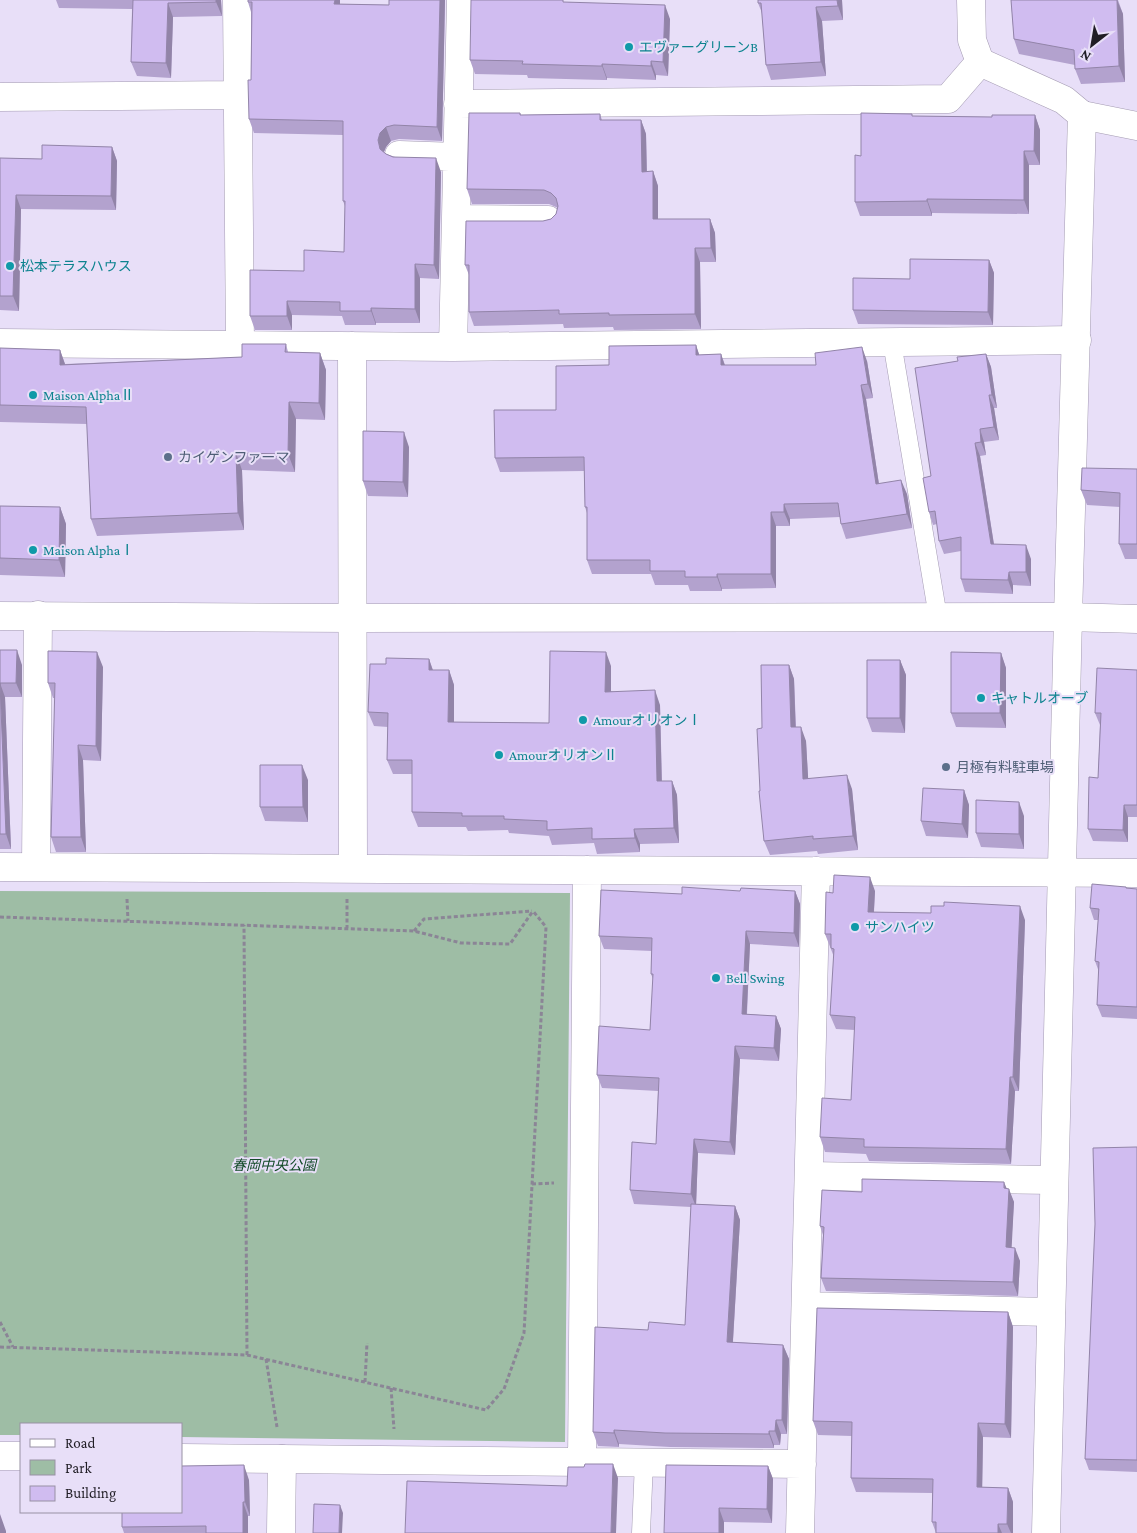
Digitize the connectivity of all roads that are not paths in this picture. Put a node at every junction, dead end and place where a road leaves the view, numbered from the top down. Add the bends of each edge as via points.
1 (237, 0) edge
2 (460, 0) edge
3 (971, 0) edge
4 (980, 62) junction
5 (238, 94) junction
6 (0, 97) edge
7 (458, 104) junction
8 (1082, 115) junction
9 (1137, 126) edge
10 (399, 155) edge
11 (457, 157) junction
12 (456, 219) junction
13 (548, 220) edge
14 (1077, 340) junction
15 (892, 342) junction
16 (0, 343) edge
17 (240, 345) junction
18 (352, 346) junction
19 (453, 347) junction
20 (38, 615) junction
21 (0, 616) edge
22 (938, 617) junction
23 (1068, 617) junction
24 (353, 618) junction
25 (1137, 619) edge
26 (0, 867) edge
27 (36, 867) junction
28 (587, 870) junction
29 (816, 871) junction
30 (1062, 872) junction
31 (1137, 873) edge
32 (350, 880) junction
33 (809, 1176) junction
34 (1054, 1180) junction
35 (806, 1306) junction
36 (1051, 1312) junction
37 (0, 1456) edge
38 (20, 1456) edge
39 (182, 1458) edge
40 (282, 1459) junction
41 (582, 1462) junction
42 (644, 1462) junction
43 (802, 1464) junction
44 (281, 1533) edge
45 (641, 1533) edge
46 (800, 1533) edge
47 (1046, 1533) edge

1 - 5 street
2 - 7 street
3 - 4 street via 972,40
4 - 7 street via 948,99
4 - 8 street via 1064,100
5 - 6 street
5 - 17 street
7 - 11 street
8 - 9 street
8 - 14 street
10 - 11 street
11 - 12 street
12 - 13 street
12 - 19 street
14 - 15 street
14 - 23 street
15 - 19 street
15 - 22 lane
16 - 17 street
17 - 18 street
18 - 19 street
18 - 24 street
20 - 21 street
20 - 24 street
20 - 27 street
22 - 23 street
22 - 24 street
23 - 25 street
23 - 30 street
24 - 32 street
26 - 27 street
27 - 32 street
28 - 29 street
28 - 32 street
28 - 41 street
29 - 30 street
29 - 33 street
30 - 31 street
30 - 34 street
33 - 34 street
33 - 35 street
34 - 36 street
35 - 36 street
35 - 43 street
36 - 47 street
37 - 38 street
39 - 40 street
40 - 41 street
40 - 44 street
41 - 42 street
42 - 43 street
42 - 45 lane
43 - 46 street

